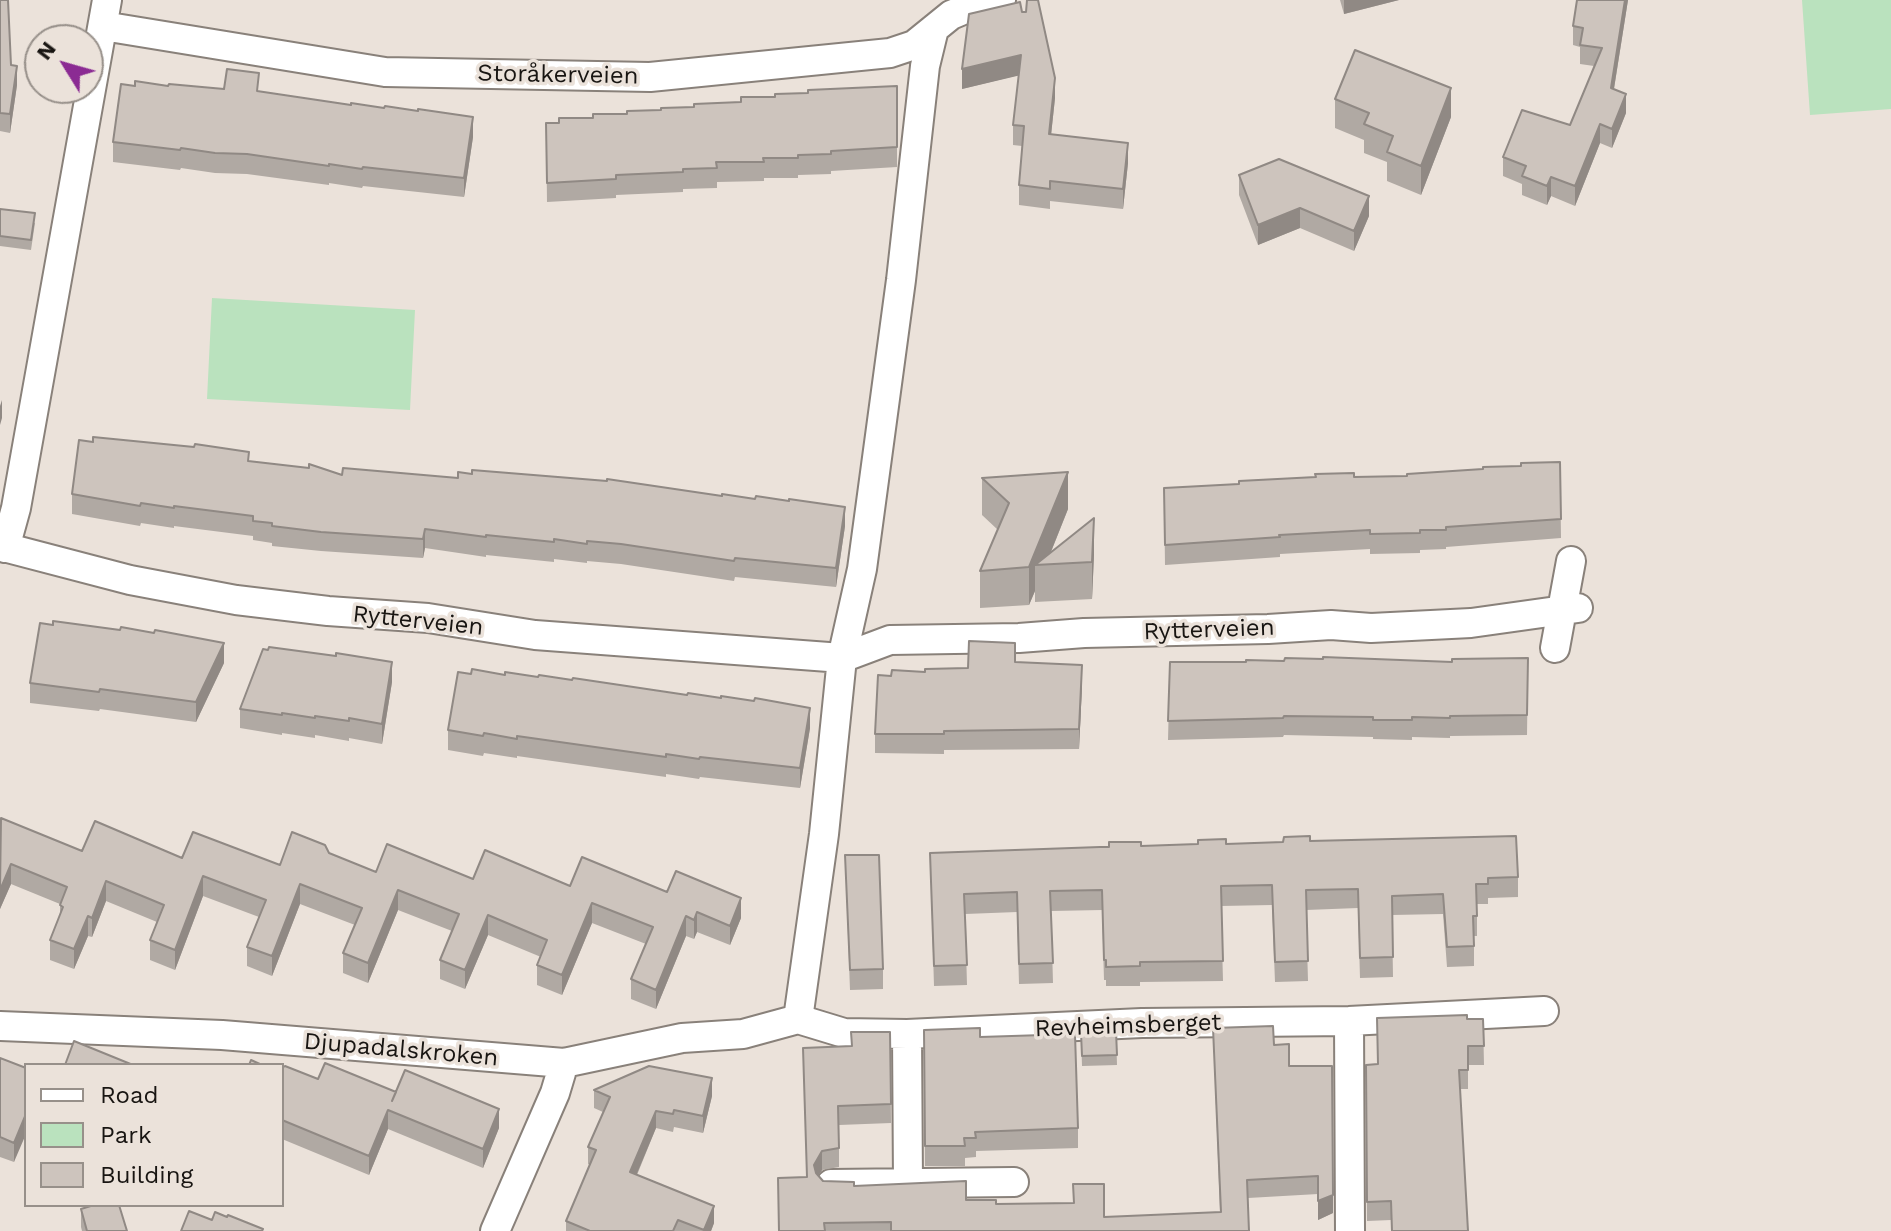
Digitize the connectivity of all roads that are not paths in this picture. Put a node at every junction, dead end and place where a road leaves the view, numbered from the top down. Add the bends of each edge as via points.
1 (1001, 0) edge
2 (105, 13) edge
3 (934, 29) junction
4 (2, 547) edge
5 (1571, 561) dead end
6 (1570, 608) junction
7 (1555, 648) dead end
8 (842, 658) junction
9 (1544, 1011) dead end
10 (798, 1019) junction
11 (1349, 1021) junction
12 (0, 1026) edge
13 (907, 1034) junction
14 (564, 1063) junction
15 (1014, 1182) dead end
16 (908, 1183) junction
17 (831, 1184) edge
18 (495, 1231) edge
19 (1350, 1231) edge

1 - 3 street, Storåkerveien via 951,15
2 - 3 street, Storåkerveien via 385,72 650,77 890,53 914,45
2 - 4 street, Storåkerveien via 16,508
3 - 8 street via 925,66 862,569
4 - 8 street, Rytterveien via 236,600 428,618 535,635
5 - 6 street
6 - 7 street
6 - 8 street, Rytterveien via 1471,623 1371,628 890,640
8 - 10 street
9 - 11 street, Revheimsberget
10 - 13 street, Revheimsberget via 844,1033
10 - 14 street, Djupadalskroken via 743,1034 682,1038
11 - 13 street, Revheimsberget via 1142,1023
11 - 19 street
12 - 14 street, Djupadalskroken via 222,1035
13 - 16 street
14 - 18 street
15 - 16 street
16 - 17 street

